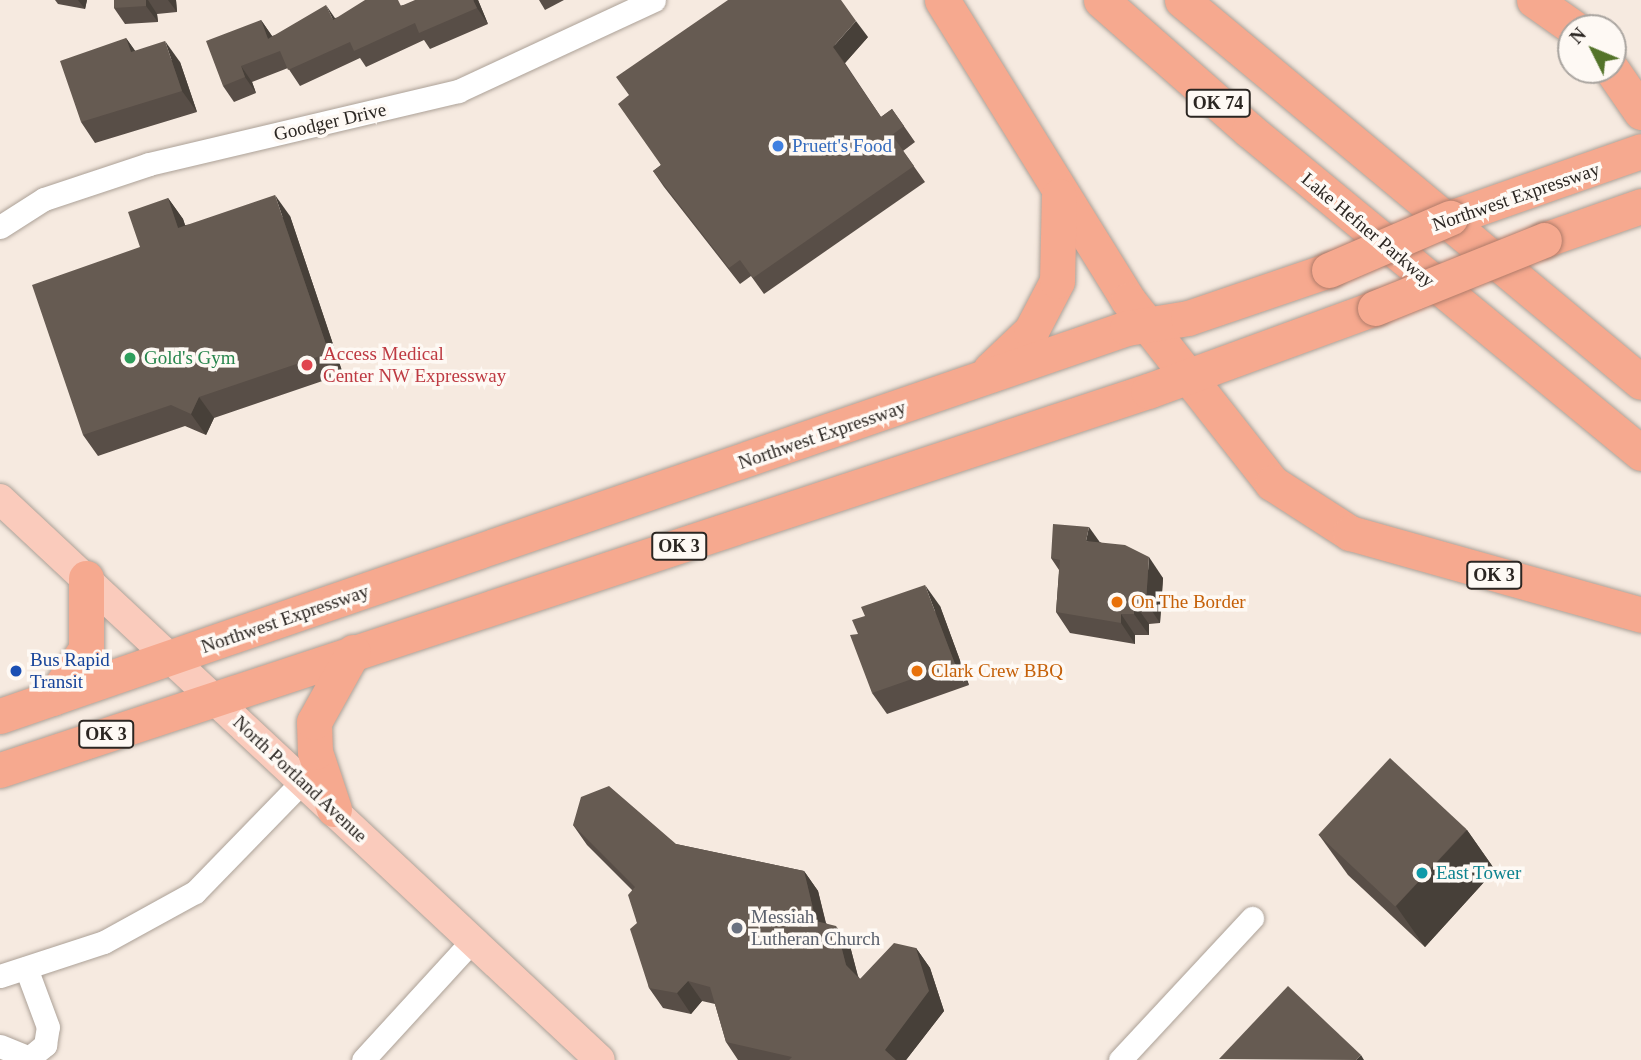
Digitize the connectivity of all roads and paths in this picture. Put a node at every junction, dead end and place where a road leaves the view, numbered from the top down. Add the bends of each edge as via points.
1 (942, 0) edge
2 (1101, 0) edge
3 (1182, 0) edge
4 (1534, 0) edge
5 (645, 3) edge
6 (1557, 16) edge
7 (1622, 84) edge
8 (1641, 112) edge
9 (1641, 151) edge
10 (1059, 196) junction
11 (1641, 206) edge
12 (0, 227) edge
13 (1147, 325) junction
14 (1183, 376) junction
15 (982, 377) junction
16 (1641, 382) edge
17 (1641, 453) edge
18 (0, 499) edge
19 (86, 578) junction
20 (1641, 615) edge
21 (353, 652) junction
22 (171, 658) junction
23 (53, 698) junction
24 (212, 698) junction
25 (0, 716) edge
26 (0, 770) edge
27 (303, 781) junction
28 (334, 809) junction
29 (1252, 918) dead end
30 (473, 940) junction
31 (26, 968) junction
32 (0, 976) edge
33 (0, 1046) edge
34 (363, 1060) edge
35 (600, 1060) edge
36 (1120, 1060) edge

1 - 10 highway
2 - 17 highway, Lake Hefner Parkway / OK 74 via 1258,138
3 - 16 highway, OK 74
4 - 6 highway
5 - 12 street, Goodger Drive via 458,91 149,164 44,199
7 - 8 highway
9 - 13 highway, Northwest Expressway / OK 3, bridge via 1499,201 1329,270 1188,318
10 - 13 highway
10 - 15 highway via 1060,257 1046,307
11 - 14 highway, bridge
13 - 14 highway
13 - 15 highway, Northwest Expressway / OK 3
14 - 20 highway, OK 3 via 1272,483 1350,533
14 - 21 highway, OK 3
15 - 22 highway, Northwest Expressway / OK 3
18 - 19 main road, North Portland Avenue
19 - 22 main road, North Portland Avenue
19 - 23 highway via 86,649
21 - 24 highway, OK 3
21 - 28 highway via 321,699 314,722 315,752
22 - 23 highway, Northwest Expressway / OK 3
22 - 24 main road, North Portland Avenue
23 - 25 highway, Northwest Expressway / OK 3
24 - 26 highway, OK 3
24 - 27 main road, North Portland Avenue
27 - 28 main road, North Portland Avenue
27 - 31 street via 195,892 104,942
28 - 30 main road, North Portland Avenue
29 - 36 street
30 - 34 street
30 - 35 main road, North Portland Avenue
31 - 32 street
31 - 33 street via 48,1027 46,1045 29,1058

